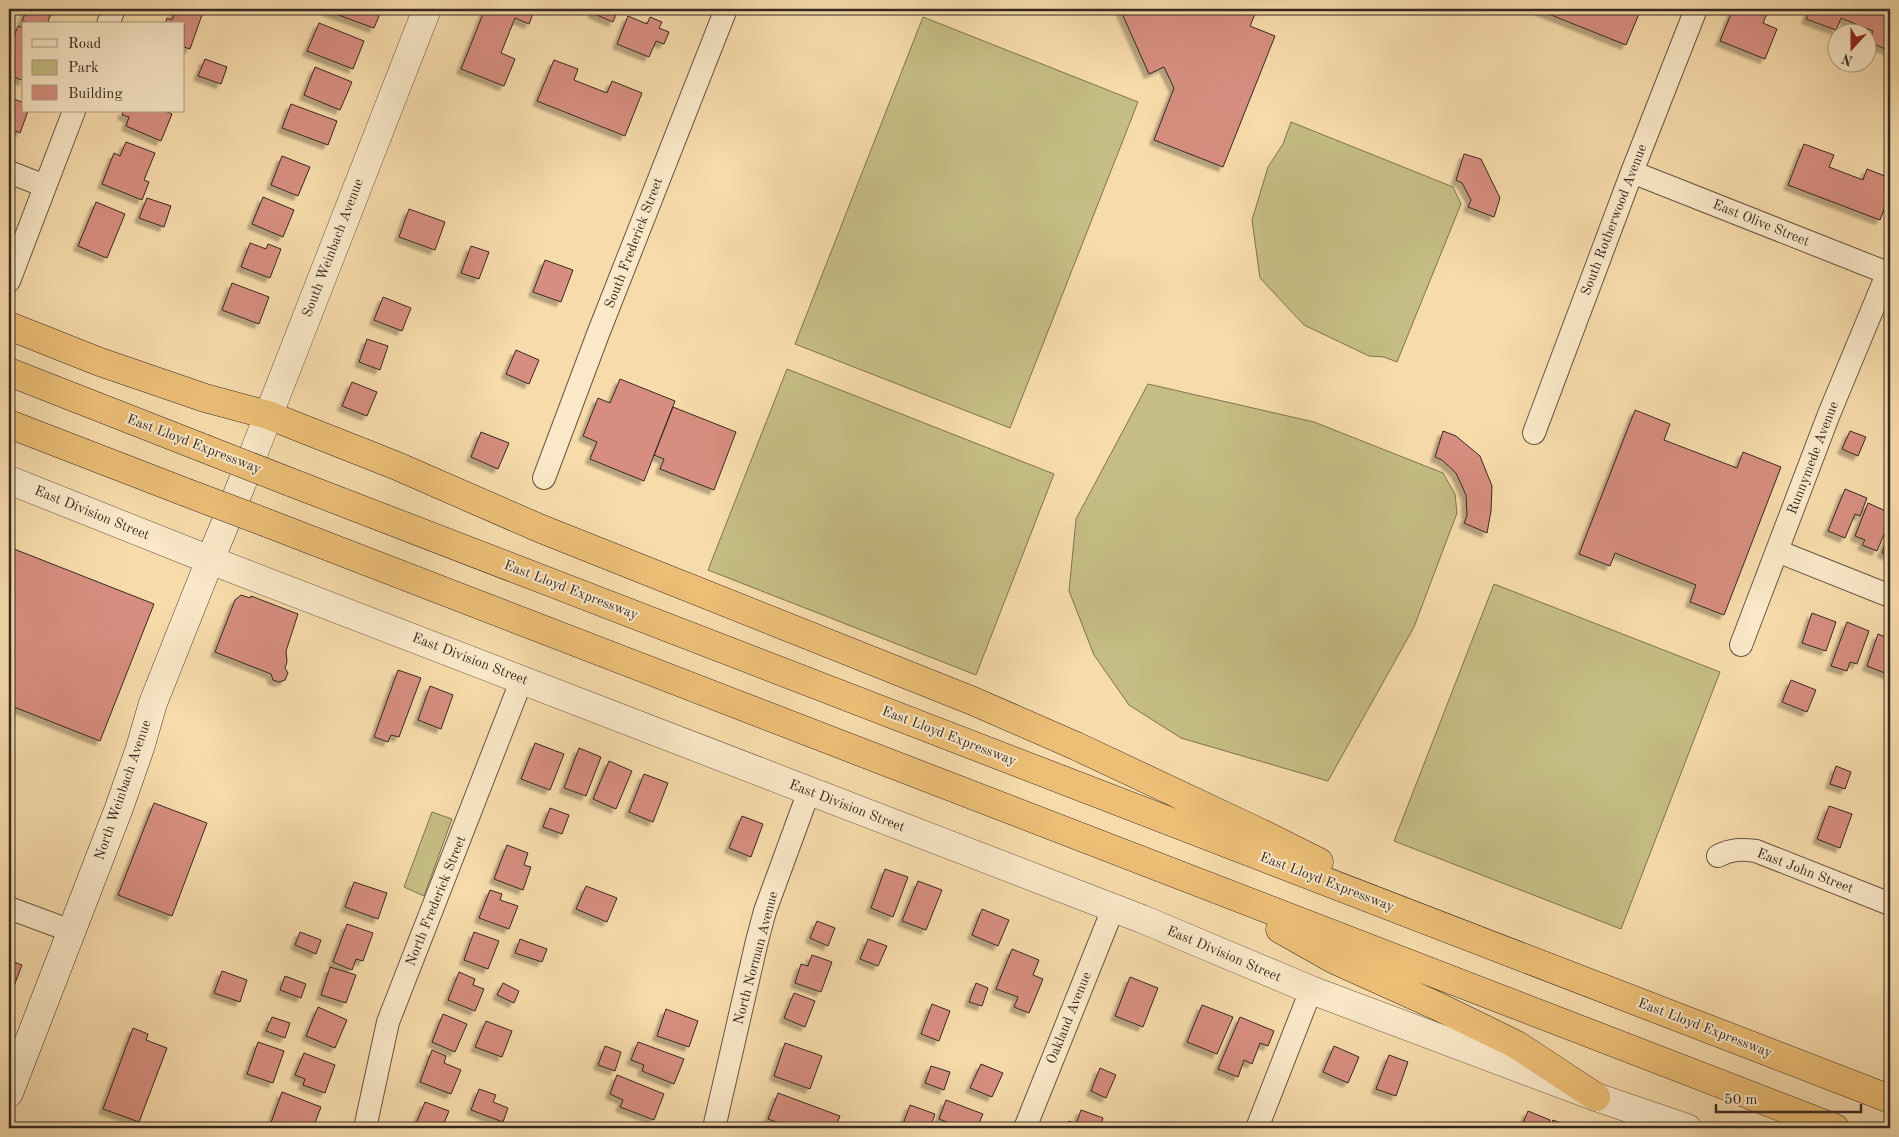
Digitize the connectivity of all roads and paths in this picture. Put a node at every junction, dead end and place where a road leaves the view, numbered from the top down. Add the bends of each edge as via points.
1 (114, 9) edge
2 (426, 9) edge
3 (726, 9) edge
4 (1696, 9) edge
5 (109, 22) edge
6 (74, 112) edge
7 (9, 172) edge
8 (1632, 172) junction
9 (45, 186) junction
10 (1889, 273) edge
11 (9, 281) edge
12 (9, 326) edge
13 (9, 372) edge
14 (268, 415) junction
15 (9, 424) edge
16 (1534, 433) dead end
17 (544, 478) dead end
18 (9, 480) edge
19 (240, 488) joint
20 (1777, 551) junction
21 (210, 560) junction
22 (1890, 596) edge
23 (1741, 645) dead end
24 (522, 679) junction
25 (809, 791) junction
26 (1718, 856) dead end
27 (1190, 879) junction
28 (1890, 904) edge
29 (9, 908) edge
30 (1113, 908) junction
31 (71, 931) junction
32 (1457, 932) junction
33 (1311, 990) junction
34 (9, 1093) edge
35 (1596, 1097) junction
36 (1890, 1099) edge
37 (364, 1128) edge
38 (714, 1128) edge
39 (1025, 1128) edge
40 (1257, 1128) edge
41 (1687, 1128) edge
42 (1835, 1128) edge

1 - 5 street
2 - 14 street, South Weinbach Avenue
3 - 17 street, South Frederick Street
4 - 8 street, South Rotherwood Avenue
6 - 9 street
7 - 9 street
8 - 10 street, East Olive Street
8 - 16 street, South Rotherwood Avenue
9 - 11 street
10 - 20 street, Runnymede Avenue
12 - 14 highway via 100,362 205,398
13 - 32 highway, East Lloyd Expressway, bridge
14 - 19 street, South Weinbach Avenue
14 - 32 highway via 397,466 539,528 1026,723 1262,833
15 - 27 highway, bridge
18 - 21 street, East Division Street
19 - 21 street, North Weinbach Avenue
20 - 22 street
20 - 23 street, Runnymede Avenue
21 - 24 street, East Division Street
21 - 31 street, North Weinbach Avenue via 156,695 119,808
24 - 25 street, East Division Street
24 - 37 street, North Frederick Street via 388,1022
25 - 30 street, East Division Street
25 - 38 street, North Norman Avenue via 765,911
26 - 28 street, East John Street via 1740,849 1756,851
27 - 35 highway via 1335,960 1517,1045
27 - 42 highway
29 - 31 street
30 - 33 street, East Division Street
30 - 39 street, Oakland Avenue
31 - 34 street, North Weinbach Avenue
32 - 36 highway, East Lloyd Expressway
33 - 35 street, East Division Street
33 - 40 street
35 - 41 street, East Division Street

